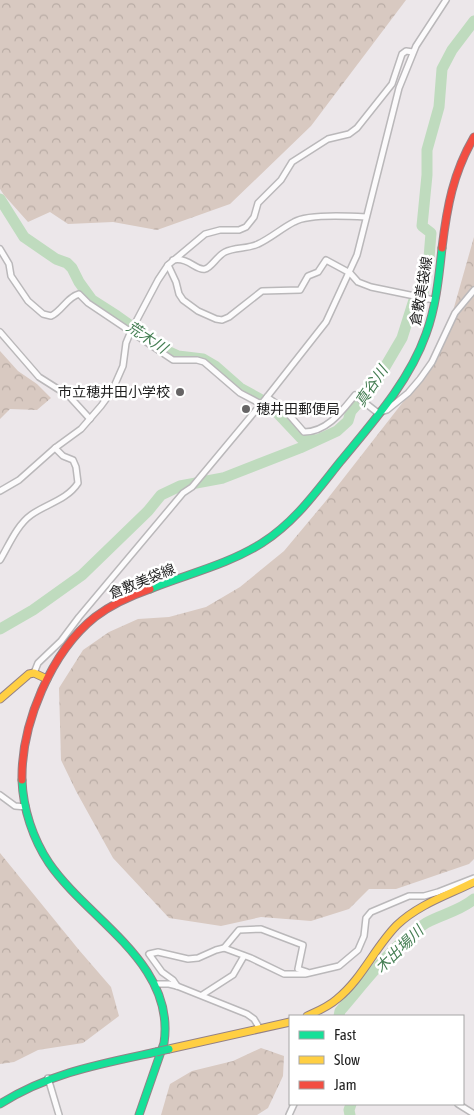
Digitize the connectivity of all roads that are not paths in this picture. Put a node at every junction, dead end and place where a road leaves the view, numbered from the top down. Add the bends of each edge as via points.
1 (446, 0) edge
2 (413, 52) junction
3 (474, 137) edge
4 (366, 217) junction
5 (0, 248) edge
6 (173, 260) junction
7 (168, 265) junction
8 (350, 273) junction
9 (474, 290) edge
10 (431, 300) junction
11 (133, 328) junction
12 (0, 332) edge
13 (264, 401) junction
14 (375, 411) junction
15 (90, 420) junction
16 (56, 448) junction
17 (0, 491) edge
18 (0, 560) edge
19 (34, 673) junction
20 (47, 679) junction
21 (0, 699) edge
22 (0, 795) edge
23 (26, 807) junction
24 (474, 878) edge
25 (474, 882) edge
26 (224, 948) junction
27 (244, 956) junction
28 (310, 973) junction
29 (154, 984) junction
30 (177, 986) junction
31 (202, 995) junction
32 (309, 1015) edge
33 (289, 1022) edge
34 (260, 1029) junction
35 (48, 1078) junction
36 (0, 1104) edge
37 (460, 1105) edge
38 (474, 1114) edge
39 (59, 1115) edge
40 (139, 1115) edge

1 - 2 street
2 - 4 street via 399,88
2 - 6 street via 402,54 392,84 357,128 349,134 328,139 292,162 258,203 254,217 246,227 205,234
3 - 10 main road, 倉敷美袋線 via 451,186
4 - 6 street via 330,216 294,221 257,245 225,252 204,270 185,260
4 - 8 street
5 - 11 street via 9,264 11,276 28,301 43,314 51,316 58,313 73,296 79,294
6 - 7 street
7 - 8 street via 183,300 198,311 222,320 262,291 300,290 308,276 318,272 326,260
7 - 11 street
8 - 10 street via 358,282
8 - 13 street via 326,322
9 - 14 street via 455,313 432,362 420,379 387,410
10 - 14 main road, 倉敷美袋線 via 425,336 411,367
11 - 13 street via 173,360 204,362 240,393
11 - 15 street via 126,343 123,366 112,391
12 - 15 street via 39,377 69,396
13 - 14 street via 284,409 304,432 327,425 355,395
13 - 19 street via 38,664
14 - 20 main road, 倉敷美袋線 via 296,516 237,557 115,603 80,629
15 - 16 street
16 - 17 street via 19,480
16 - 18 street via 73,460 78,483 73,492 22,523
19 - 20 main road
19 - 21 main road via 28,674
20 - 23 main road, 倉敷美袋線 via 25,743 22,775
22 - 23 street via 15,806
23 - 29 main road, 倉敷美袋線 via 30,827 50,863 140,961
24 - 28 street via 424,896 409,896 371,912 366,918 358,950 339,966
25 - 32 main road via 406,917 378,946 342,995
26 - 27 street
26 - 28 street via 239,930 261,929 302,945 298,969
26 - 30 street via 188,959 158,952 149,954
27 - 28 street via 284,974
27 - 31 street via 233,975
29 - 30 street
29 - 40 main road, 倉敷美袋線 via 162,1003 165,1031
30 - 31 street
31 - 34 street via 247,1014
33 - 34 main road
34 - 35 main road, bridge
35 - 36 main road via 18,1091
35 - 39 street
37 - 38 street

